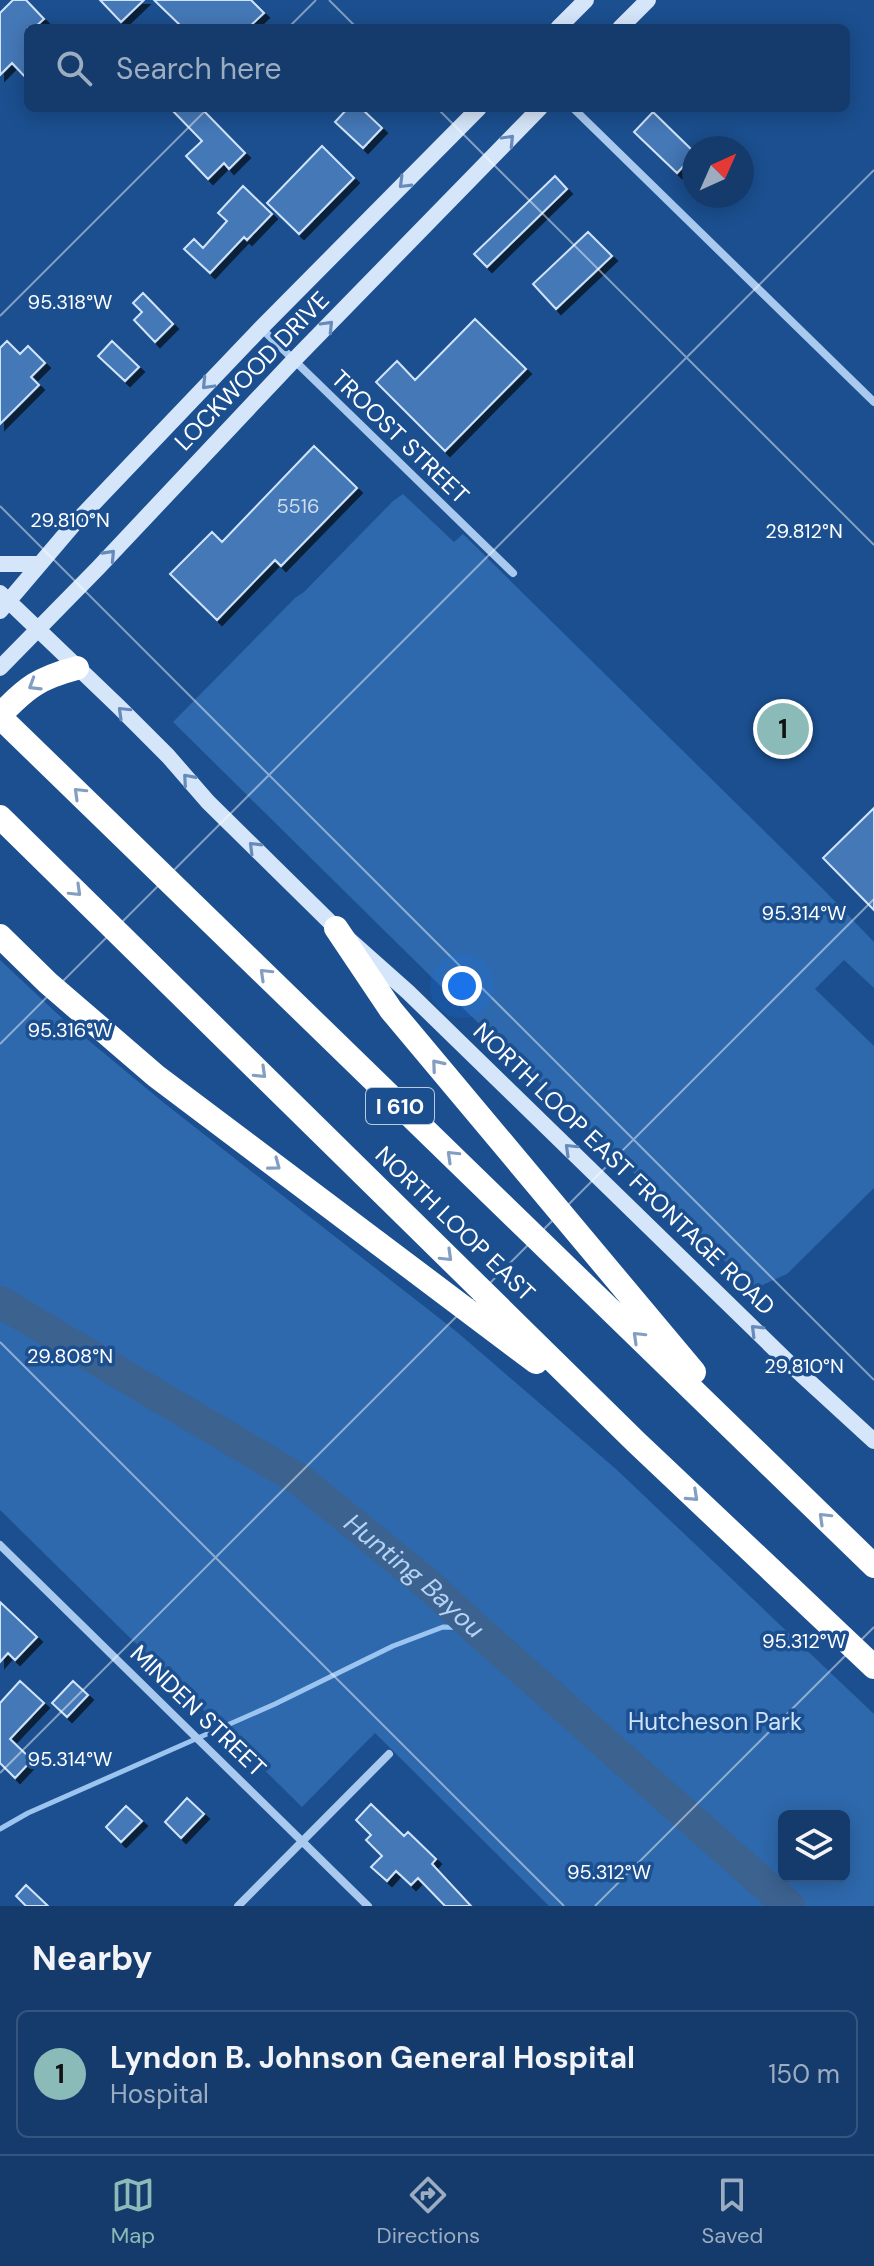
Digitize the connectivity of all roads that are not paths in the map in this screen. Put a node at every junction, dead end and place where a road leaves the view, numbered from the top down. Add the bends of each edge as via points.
1 (586, 0) edge
2 (648, 0) edge
3 (562, 24) edge
4 (624, 24) edge
5 (475, 112) edge
6 (536, 112) edge
7 (577, 112) edge
8 (261, 328) junction
9 (293, 361) junction
10 (874, 402) edge
11 (0, 564) edge
12 (40, 564) junction
13 (513, 573) dead end
14 (3, 602) edge
15 (38, 630) junction
16 (0, 668) edge
17 (77, 668) junction
18 (0, 716) edge
19 (0, 817) edge
20 (336, 928) junction
21 (0, 936) edge
22 (874, 1441) edge
23 (636, 1442) junction
24 (774, 1469) junction
25 (0, 1545) edge
26 (874, 1566) edge
27 (874, 1667) edge
28 (389, 1754) dead end
29 (303, 1841) junction
30 (238, 1906) edge
31 (368, 1906) edge

1 - 3 main road
2 - 4 main road
5 -> 8 main road, LOCKWOOD DRIVE
9 -> 6 main road, LOCKWOOD DRIVE
7 - 10 street
8 - 9 street, TROOST STREET
8 -> 12 main road, LOCKWOOD DRIVE
9 - 13 street, TROOST STREET
15 -> 9 main road, LOCKWOOD DRIVE
11 - 12 main road
12 - 14 main road, LOCKWOOD DRIVE
14 - 15 main road, NORTH LOOP EAST FRONTAGE ROAD
15 - 16 main road, LOCKWOOD DRIVE
15 - 17 main road, NORTH LOOP EAST FRONTAGE ROAD
17 -> 18 highway via 38,681
20 -> 17 main road, NORTH LOOP EAST FRONTAGE ROAD
24 -> 18 highway, NORTH LOOP EAST / I 610
19 -> 23 highway, NORTH LOOP EAST
22 -> 20 main road, NORTH LOOP EAST FRONTAGE ROAD
24 -> 20 highway via 391,1010
21 -> 23 highway via 156,1076
23 -> 27 highway, NORTH LOOP EAST
26 -> 24 highway, NORTH LOOP EAST / I 610
25 - 29 street, MINDEN STREET
28 - 29 street
29 - 30 street
29 - 31 street, MINDEN STREET

